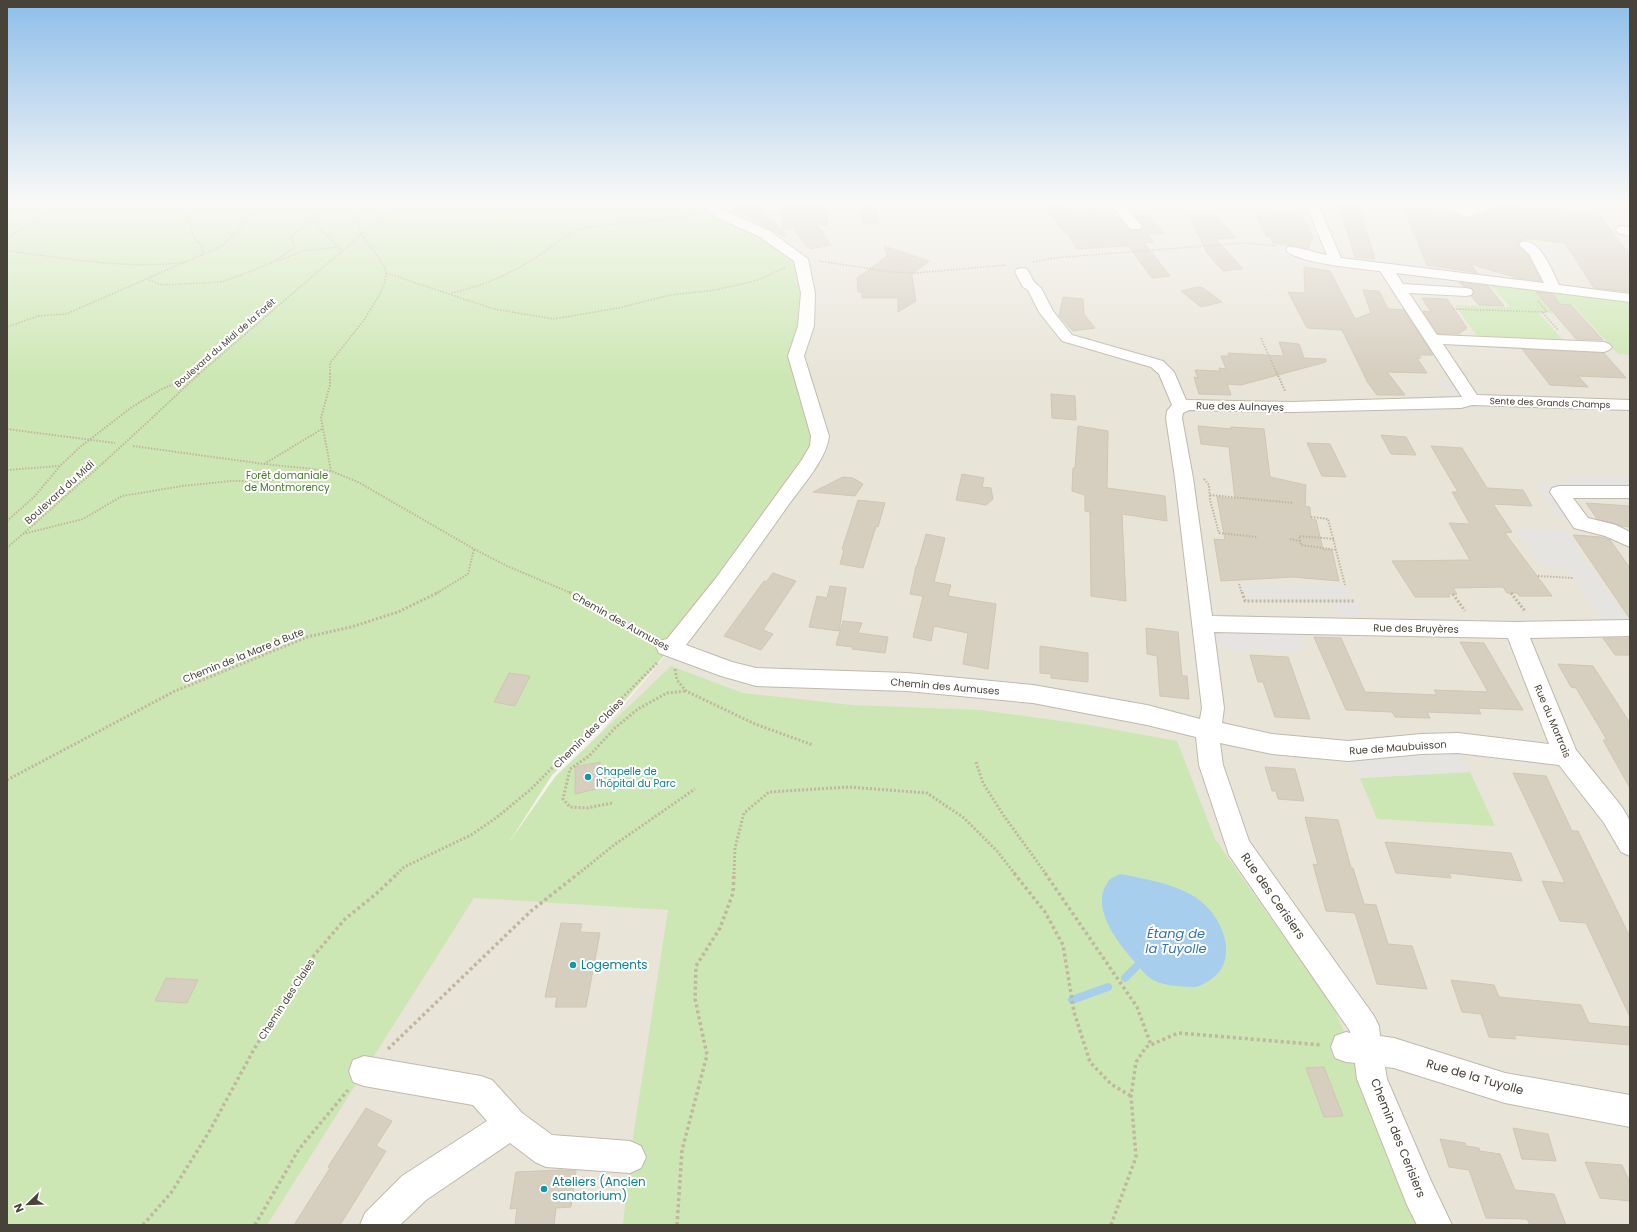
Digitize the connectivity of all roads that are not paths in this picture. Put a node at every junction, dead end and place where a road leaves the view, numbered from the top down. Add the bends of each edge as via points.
1 (801, 259) edge
2 (1328, 259) edge
3 (1539, 259) edge
4 (1336, 261) joint
5 (1020, 267) road end
6 (1385, 267) junction
7 (1399, 288) junction
8 (1554, 288) junction
9 (1466, 292) dead end
10 (1630, 298) edge
11 (1432, 339) junction
12 (1604, 347) dead end
13 (1471, 400) junction
14 (1630, 405) edge
15 (1181, 407) junction
16 (1630, 492) edge
17 (1630, 540) edge
18 (1202, 624) junction
19 (1630, 628) edge
20 (1516, 630) junction
21 (1207, 730) junction
22 (1566, 756) junction
23 (1630, 844) edge
24 (1357, 1048) junction
25 (364, 1071) road end
26 (1630, 1111) edge
27 (511, 1124) junction
28 (630, 1157) dead end
29 (377, 1225) edge
30 (1435, 1225) edge

1 - 21 street, Chemin des Aumuses via 808,293 806,326 796,356 819,428 819,446 723,583 669,648 756,677 907,682 1033,694 1147,715
2 - 4 street
3 - 8 street
4 - 6 street
5 - 15 street via 1046,312 1067,338 1157,364 1166,372
6 - 7 street
6 - 8 street
7 - 9 street
7 - 11 street
8 - 10 street
11 - 12 street
11 - 13 street
13 - 14 street, Sente des Grands Champs
13 - 15 street, Rue des Aulnayes via 1454,404
15 - 18 street, Rue des Aulnayes via 1175,411 1174,418
16 - 17 street via 1559,492 1581,523 1609,530
18 - 20 street, Rue des Bruyères
18 - 21 street, Rue des Aulnayes via 1212,708 1212,719
19 - 20 street, Rue des Bruyères
20 - 22 street, Rue du Martrais
21 - 22 street, Rue de Maubuisson via 1272,744 1348,750 1458,743
21 - 24 street, Rue des Cerisiers via 1211,765 1238,847 1364,1026
22 - 23 street, Rue du Martrais via 1613,815
24 - 26 street, Rue de la Tuyolle via 1394,1053 1505,1088
24 - 30 street, Chemin des Cerisiers
25 - 27 street via 481,1091
27 - 28 street via 546,1151
27 - 29 street via 414,1188

